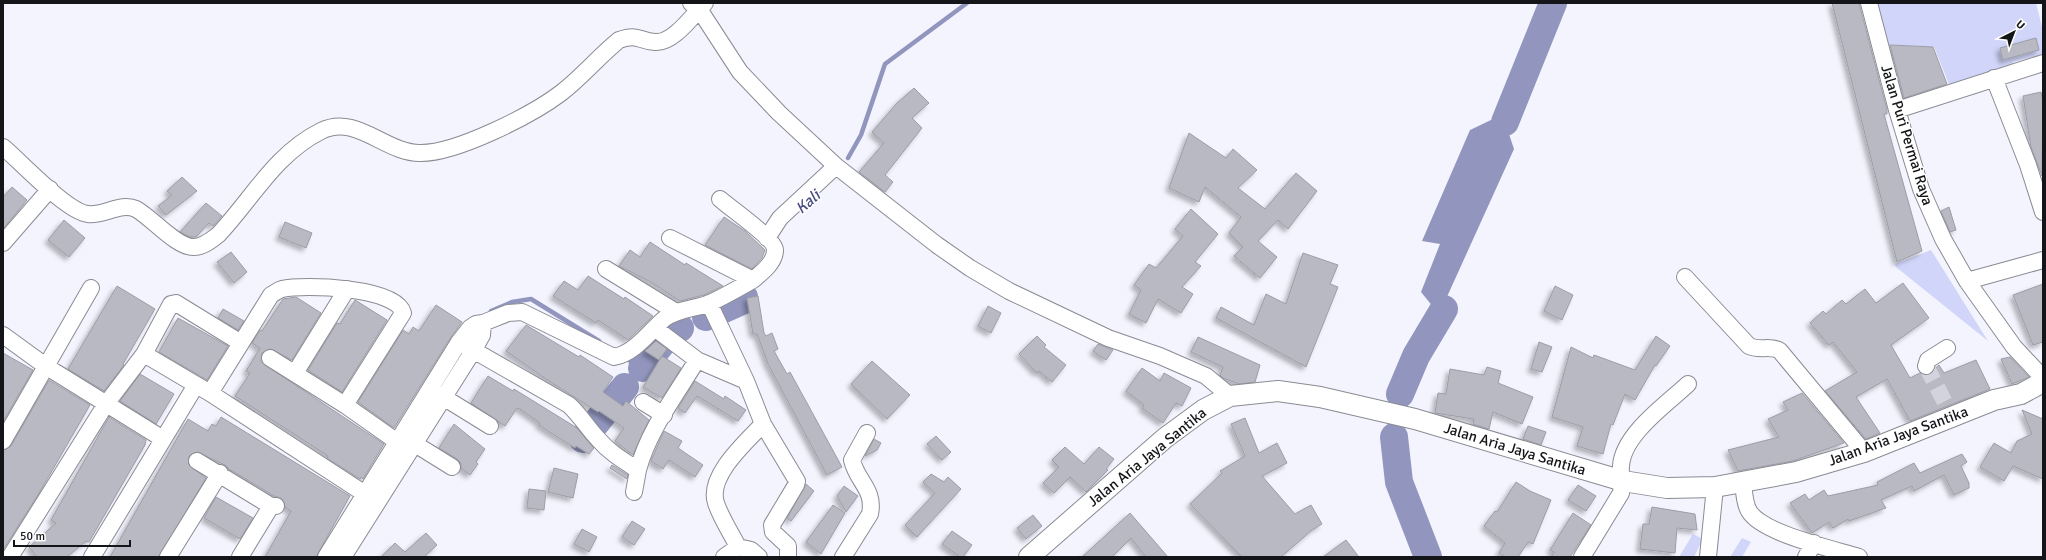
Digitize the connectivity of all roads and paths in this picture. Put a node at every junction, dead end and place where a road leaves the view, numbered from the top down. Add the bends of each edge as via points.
1 (1869, 3) edge
2 (698, 5) edge
3 (2043, 63) edge
4 (1994, 78) junction
5 (1897, 110) junction
6 (3, 146) edge
7 (836, 166) junction
8 (50, 189) junction
9 (720, 200) dead end
10 (2043, 212) edge
11 (670, 238) dead end
12 (767, 238) junction
13 (3, 243) edge
14 (2043, 260) edge
15 (606, 269) dead end
16 (1685, 277) dead end
17 (753, 280) junction
18 (1966, 281) junction
19 (91, 288) dead end
20 (347, 289) junction
21 (709, 303) junction
22 (676, 312) junction
23 (483, 323) junction
24 (656, 329) junction
25 (3, 334) edge
26 (459, 342) junction
27 (241, 343) junction
28 (1947, 348) dead end
29 (473, 351) junction
30 (144, 354) junction
31 (270, 358) dead end
32 (698, 360) junction
33 (1926, 366) dead end
34 (48, 367) junction
35 (295, 373) junction
36 (2043, 378) edge
37 (746, 381) junction
38 (2043, 382) edge
39 (1688, 384) dead end
40 (196, 385) junction
41 (430, 389) junction
42 (210, 393) junction
43 (1230, 396) junction
44 (444, 397) junction
45 (643, 402) dead end
46 (106, 404) junction
47 (345, 405) junction
48 (664, 415) junction
49 (9, 417) edge
50 (763, 424) junction
51 (490, 426) dead end
52 (867, 433) dead end
53 (163, 439) junction
54 (3, 441) edge
55 (397, 442) junction
56 (413, 448) junction
57 (1864, 452) junction
58 (197, 461) dead end
59 (452, 467) dead end
60 (638, 470) junction
61 (220, 473) junction
62 (1743, 480) junction
63 (1623, 482) junction
64 (1714, 487) junction
65 (634, 492) dead end
66 (365, 494) junction
67 (1814, 543) junction
68 (738, 547) junction
69 (245, 555) edge
70 (10, 557) edge
71 (92, 557) edge
72 (168, 557) edge
73 (326, 557) edge
74 (343, 557) edge
75 (724, 557) edge
76 (760, 557) edge
77 (788, 557) edge
78 (843, 557) edge
79 (1029, 557) edge
80 (1582, 557) edge
81 (1708, 557) edge
82 (1806, 557) edge
83 (1859, 557) edge

1 - 5 street, Jalan Puri Permai Raya
2 - 7 street via 740,72 779,113
2 - 8 street via 674,35 665,41 654,42 630,36 619,40 562,92 535,111 445,151 420,154 404,151 351,127 322,130 291,149 279,161 218,235 206,244 193,248 183,244 136,209 125,207 87,214 74,209
3 - 4 street
4 - 5 street
4 - 10 street via 2028,165
5 - 18 street, Jalan Puri Permai Raya via 1921,189 1943,239
6 - 8 street
7 - 12 street via 780,218
7 - 43 street via 937,245 1009,291 1108,338 1160,356 1206,376
8 - 13 street
9 - 12 street
11 - 17 street
12 - 17 street via 775,249 774,256 768,266
14 - 18 street
15 - 22 street
16 - 57 street via 1749,346 1774,348 1780,351
17 - 21 street
18 - 36 street, Jalan Puri Permai Raya via 2014,347
19 - 34 street
20 - 27 street via 283,289 276,292 264,304
20 - 35 street
20 - 47 street via 371,293 389,300 399,306 403,313
21 - 22 street
21 - 37 street
22 - 24 street via 664,319
23 - 24 street via 508,313 522,312 614,357 620,356
23 - 26 street via 470,328
23 - 29 street via 482,335
24 - 32 street
25 - 34 street
26 - 29 street
26 - 41 street
27 - 30 street via 173,303
27 - 42 street
28 - 33 street via 1928,360
29 - 44 street
29 - 60 street via 569,405 608,449
30 - 40 street
30 - 46 street
31 - 35 street
32 - 37 street
32 - 48 street
34 - 46 street
34 - 49 street
35 - 47 street
37 - 50 street
38 - 57 street, Jalan Aria Jaya Santika via 2021,394 1952,414
39 - 63 street via 1630,441 1621,466
40 - 42 street
40 - 53 street
41 - 44 street
41 - 55 street
42 - 66 street
43 - 63 street, Jalan Aria Jaya Santika via 1278,391 1320,397 1415,419
43 - 79 street, Jalan Aria Jaya Santika via 1203,410 1165,438
44 - 51 street
44 - 56 street
45 - 48 street
46 - 53 street
46 - 70 street
47 - 55 street
48 - 60 street
49 - 54 street
50 - 68 street via 738,450 714,485 716,503
50 - 77 street via 797,481 772,525 773,532 788,546
52 - 78 street via 852,460 871,498 870,514
53 - 71 street
55 - 56 street
55 - 66 street
56 - 59 street
56 - 74 street
57 - 62 street, Jalan Aria Jaya Santika via 1796,472
58 - 61 street
60 - 65 street
61 - 69 street via 274,506
61 - 72 street
62 - 64 street, Jalan Aria Jaya Santika
62 - 67 street via 1748,510 1755,519 1782,534
63 - 64 street, Jalan Aria Jaya Santika via 1667,488
63 - 80 street via 1621,493
64 - 81 street
66 - 73 street
67 - 82 street
67 - 83 street
68 - 75 street
68 - 76 street via 750,550

